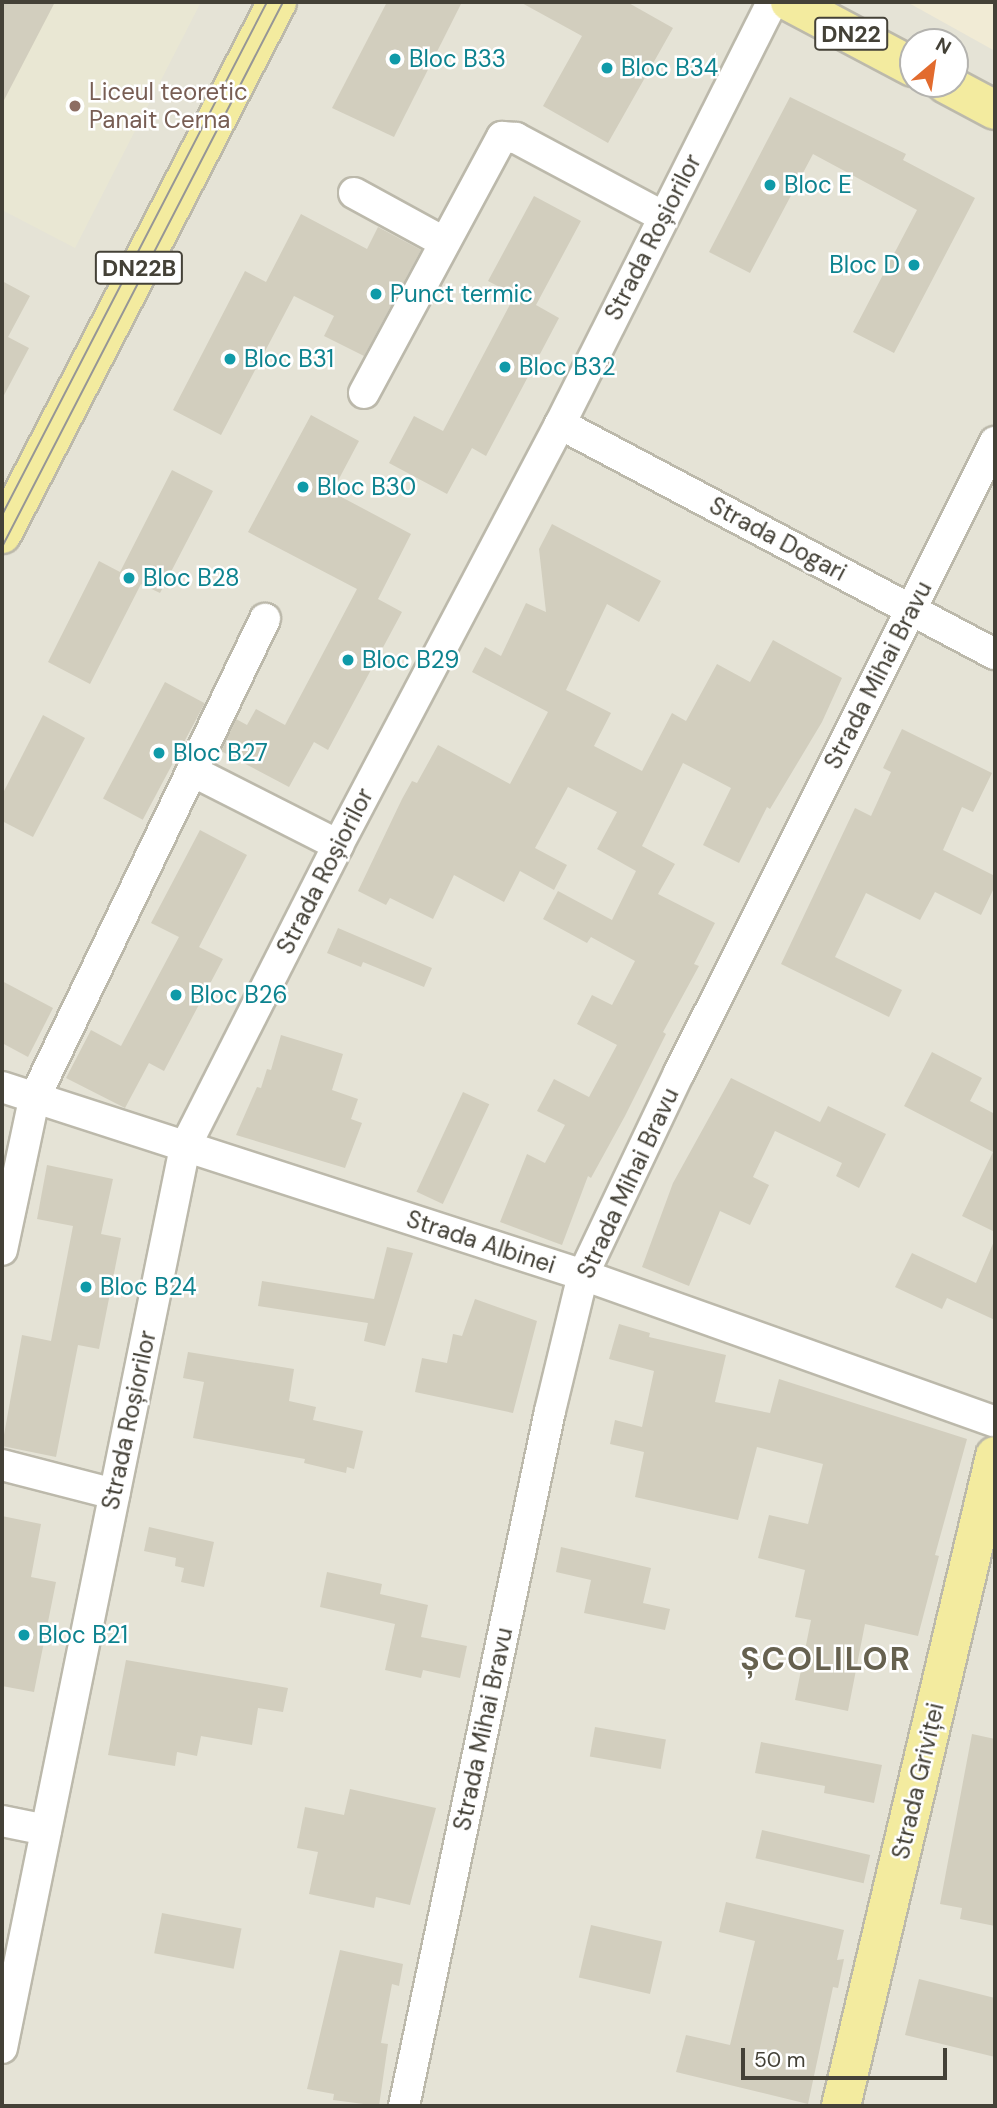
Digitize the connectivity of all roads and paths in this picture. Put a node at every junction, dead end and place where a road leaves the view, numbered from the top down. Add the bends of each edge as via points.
1 (277, 2) edge
2 (772, 2) edge
3 (790, 2) edge
4 (899, 60) edge
5 (969, 96) edge
6 (995, 110) edge
7 (354, 193) dead end
8 (662, 216) junction
9 (444, 242) junction
10 (364, 393) dead end
11 (560, 424) junction
12 (995, 442) edge
13 (2, 534) edge
14 (911, 610) junction
15 (265, 619) dead end
16 (995, 654) edge
17 (192, 771) junction
18 (338, 845) junction
19 (2, 1087) edge
20 (34, 1099) junction
21 (186, 1147) junction
22 (2, 1250) edge
23 (583, 1275) junction
24 (995, 1422) edge
25 (995, 1456) edge
26 (2, 1465) edge
27 (114, 1494) junction
28 (2, 1821) edge
29 (46, 1830) junction
30 (2, 2048) edge
31 (404, 2106) edge
32 (841, 2106) edge

1 - 13 main road, DN22B
2 - 8 street, Strada Roșiorilor
3 - 4 main road, DN22
5 - 6 main road
7 - 9 street
8 - 9 street via 516,138 502,137
8 - 11 street, Strada Roșiorilor
9 - 10 street
11 - 14 street, Strada Dogari
11 - 18 street, Strada Roșiorilor
12 - 14 street, Strada Mihai Bravu
14 - 16 street, Strada Dogari
14 - 23 street, Strada Mihai Bravu
15 - 17 street
17 - 18 street
17 - 20 street
18 - 21 street, Strada Roșiorilor
19 - 20 street, Strada Albinei
20 - 21 street, Strada Albinei
20 - 22 street
21 - 23 street, Strada Albinei
21 - 27 street, Strada Roșiorilor
23 - 24 street, Strada Albinei
23 - 31 street, Strada Mihai Bravu via 550,1411
25 - 32 main road, Strada Griviței
26 - 27 street
27 - 29 street, Strada Roșiorilor
28 - 29 street
29 - 30 street, Strada Roșiorilor

